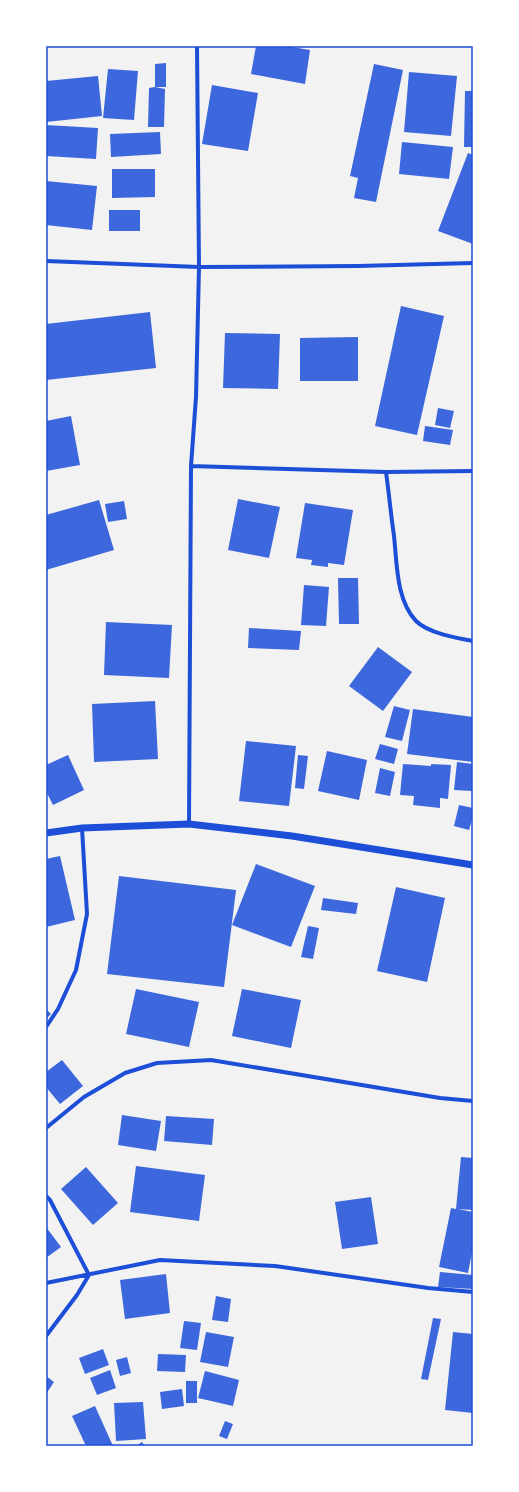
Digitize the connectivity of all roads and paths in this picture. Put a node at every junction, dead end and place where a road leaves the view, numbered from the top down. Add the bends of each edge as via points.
1 (197, 46) edge
2 (46, 261) edge
3 (473, 262) edge
4 (199, 267) junction
5 (191, 466) junction
6 (473, 471) edge
7 (386, 472) junction
8 (473, 641) edge
9 (190, 824) junction
10 (82, 828) junction
11 (46, 833) edge
12 (473, 865) edge
13 (46, 1027) edge
14 (473, 1101) edge
15 (46, 1128) edge
16 (46, 1196) edge
17 (89, 1275) junction
18 (46, 1283) edge
19 (473, 1292) edge
20 (46, 1336) edge

1 - 4 street
2 - 4 street
3 - 4 street
4 - 5 street via 196,397
5 - 7 street
5 - 9 street
6 - 7 street
7 - 8 street via 399,585 407,608 416,621 431,630
9 - 10 street
9 - 12 street via 292,836
10 - 11 street
10 - 13 street via 87,914 76,970 58,1009
14 - 15 street via 211,1060 157,1063 125,1073 90,1093
16 - 17 street
17 - 18 street
17 - 19 street via 160,1260 275,1266
17 - 20 street

